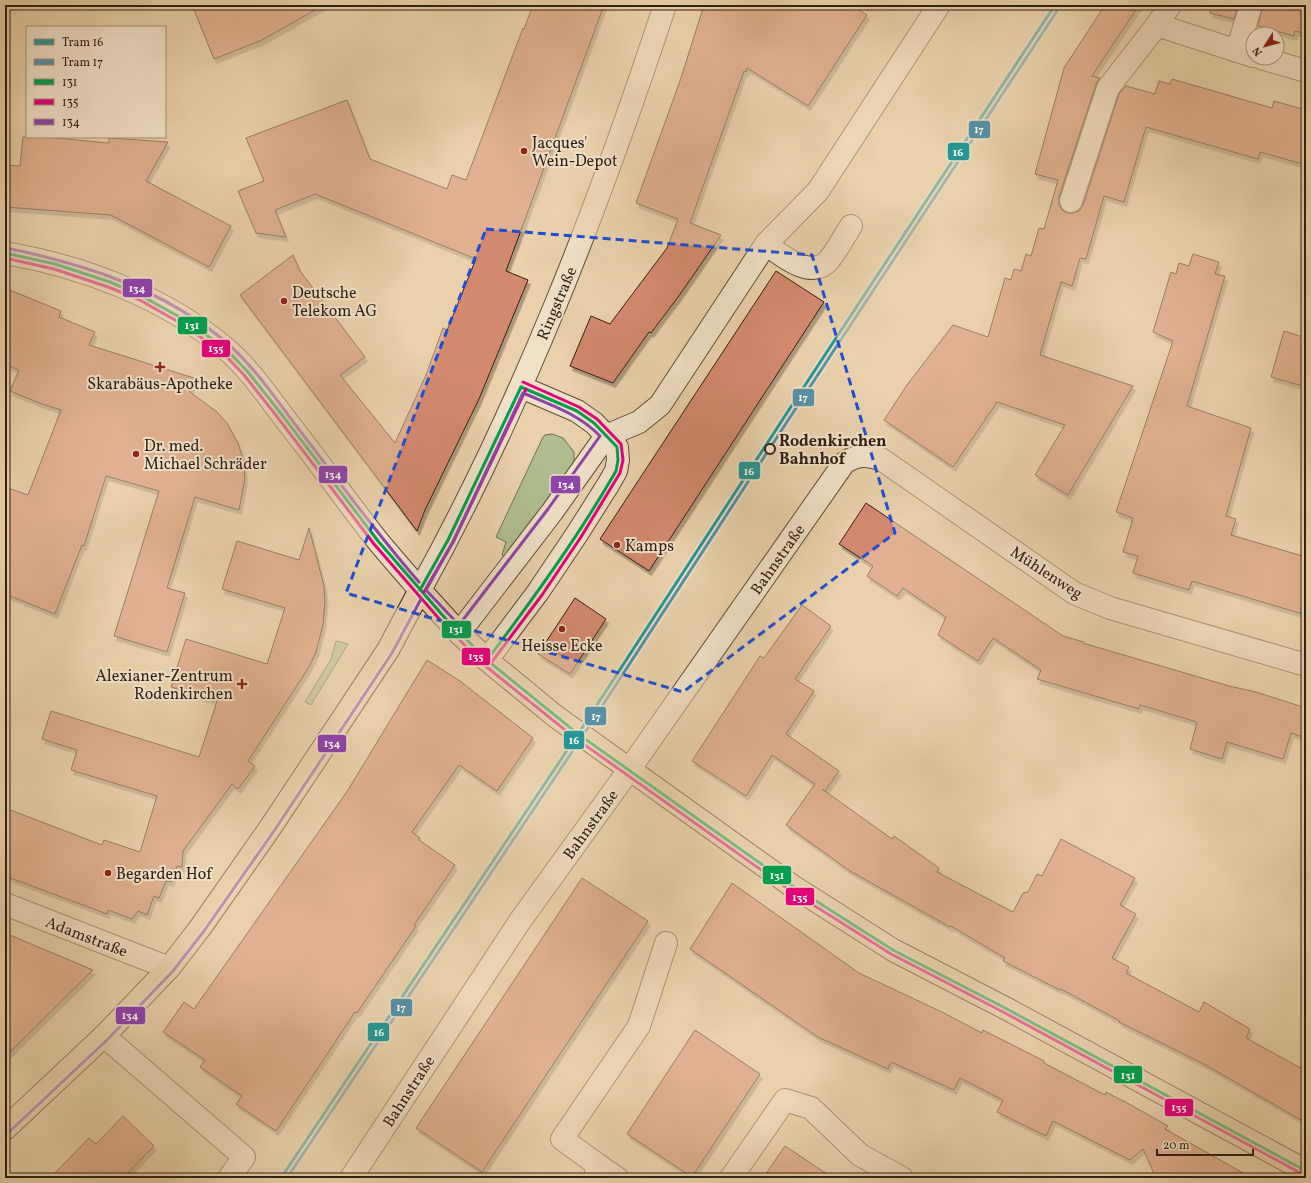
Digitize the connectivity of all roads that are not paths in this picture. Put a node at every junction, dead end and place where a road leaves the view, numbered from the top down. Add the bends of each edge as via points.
1 (665, 5) edge
2 (938, 5) edge
3 (1170, 5) edge
4 (1251, 5) edge
5 (1158, 25) junction
6 (1248, 26) edge
7 (1245, 53) edge
8 (1285, 65) edge
9 (1306, 71) edge
10 (1071, 201) dead end
11 (852, 226) dead end
12 (766, 244) junction
13 (5, 253) edge
14 (521, 387) junction
15 (606, 436) junction
16 (853, 457) joint
17 (420, 590) junction
18 (459, 633) junction
19 (487, 660) junction
20 (1306, 665) edge
21 (629, 770) junction
22 (5, 904) edge
23 (666, 943) dead end
24 (169, 968) junction
25 (104, 1036) junction
26 (5, 1129) edge
27 (1306, 1171) edge
28 (596, 1172) edge
29 (229, 1178) edge
30 (351, 1178) edge
31 (617, 1178) edge
32 (731, 1178) edge
33 (902, 1178) edge

1 - 14 street, Ringstraße via 601,191
2 - 12 street via 818,191
3 - 5 street
4 - 6 street
5 - 7 street
5 - 10 street via 1108,88
8 - 9 street
11 - 12 street via 828,261 822,266 809,269 792,263
12 - 15 street via 660,405 639,422
13 - 17 street via 55,264 140,295 185,320 226,349 257,383 378,541
14 - 15 street via 576,411 594,423
14 - 17 street, Ringstraße via 448,540
15 - 18 street via 552,512
15 - 19 street via 616,447 616,471 538,592
16 - 20 street, Mühlenweg via 881,459 1074,593 1110,608
16 - 21 street, Bahnstraße via 844,463
17 - 18 main road
17 - 24 main road via 388,650 270,828
18 - 19 main road
19 - 21 main road via 555,716
21 - 27 main road via 792,885 893,950
21 - 30 street, Bahnstraße via 520,921
22 - 24 street, Adamstraße
23 - 28 street via 639,1026 562,1139
24 - 25 main road
25 - 26 main road
25 - 29 street via 244,1157
28 - 31 street
32 - 33 street via 785,1100 811,1108 860,1155

